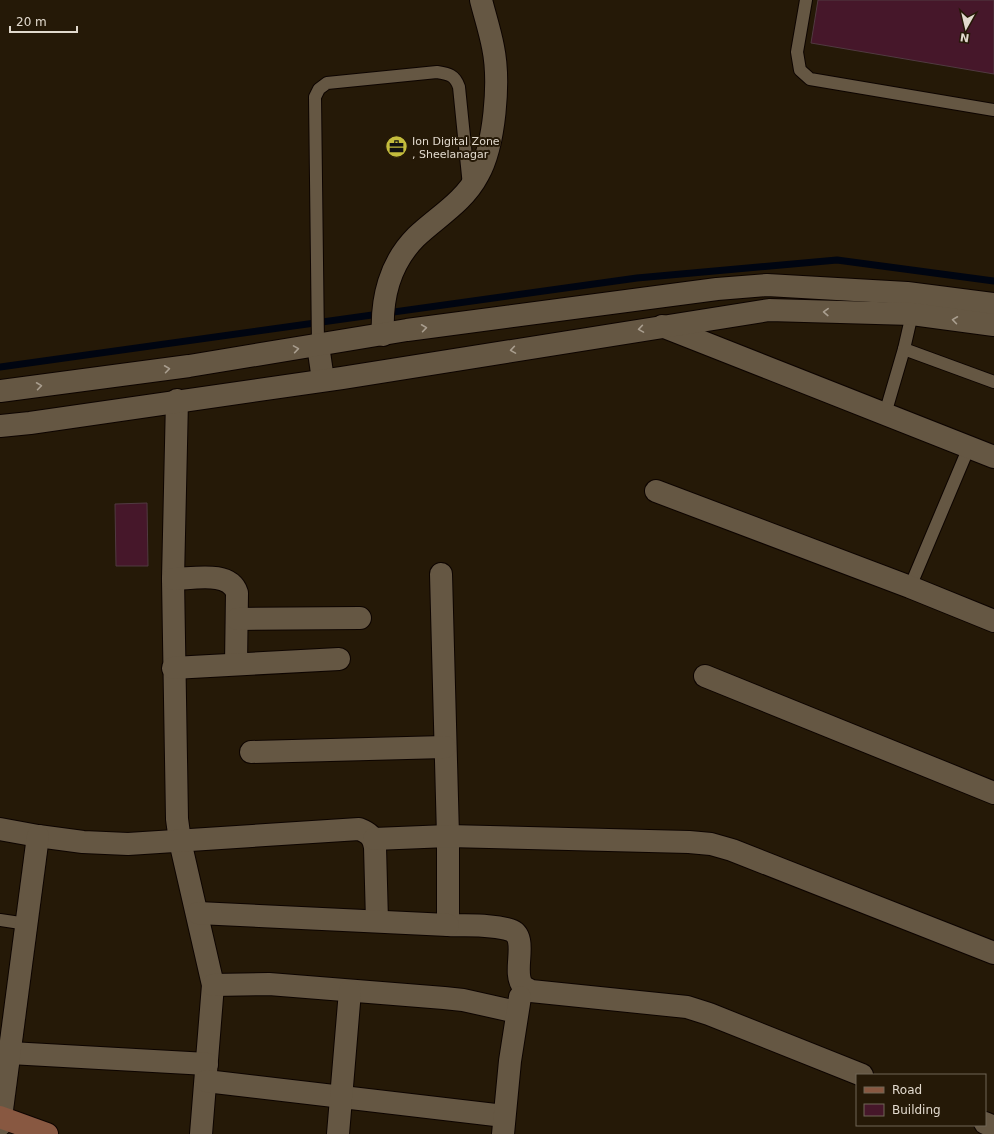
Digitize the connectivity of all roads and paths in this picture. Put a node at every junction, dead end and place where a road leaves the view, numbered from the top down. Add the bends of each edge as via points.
1 (481, 0) edge
2 (806, 0) edge
3 (994, 110) edge
4 (469, 188) junction
5 (994, 304) edge
6 (912, 314) junction
7 (383, 321) junction
8 (994, 325) edge
9 (662, 326) junction
10 (318, 339) junction
11 (904, 349) junction
12 (324, 380) junction
13 (994, 382) edge
14 (0, 391) edge
15 (177, 400) junction
16 (885, 414) junction
17 (0, 426) edge
18 (969, 447) junction
19 (994, 457) edge
20 (656, 491) dead end
21 (441, 574) dead end
22 (173, 579) junction
23 (910, 587) junction
24 (360, 618) dead end
25 (237, 619) junction
26 (994, 621) edge
27 (340, 659) dead end
28 (236, 664) junction
29 (173, 668) junction
30 (705, 676) dead end
31 (445, 747) junction
32 (251, 752) dead end
33 (994, 793) edge
34 (0, 829) edge
35 (38, 836) junction
36 (448, 836) junction
37 (374, 839) junction
38 (180, 841) junction
39 (198, 913) junction
40 (0, 920) edge
41 (377, 921) junction
42 (28, 924) junction
43 (448, 925) junction
44 (994, 953) edge
45 (213, 985) junction
46 (523, 986) junction
47 (350, 991) junction
48 (517, 1012) junction
49 (10, 1053) junction
50 (206, 1073) junction
51 (859, 1074) edge
52 (342, 1098) junction
53 (1, 1120) edge
54 (503, 1125) edge
55 (47, 1134) edge
56 (201, 1134) edge
57 (338, 1134) edge

1 - 4 street via 494,48 497,81 491,137 478,175
2 - 3 lane via 798,52 800,70 810,79
4 - 7 street via 403,252 389,282
4 - 10 lane via 459,86 456,78 437,72 327,83 319,89 315,97
7 -> 5 street via 767,285 907,293
8 -> 6 street
6 -> 9 street via 769,310
6 - 11 lane
7 - 10 street
9 -> 12 street
9 - 16 street
10 - 12 street
14 -> 10 street via 188,366
11 - 13 lane
11 - 16 lane
12 - 15 street
15 - 17 street
15 - 22 street
16 - 18 street
18 - 19 street
18 - 23 lane
20 - 23 street
21 - 31 street
22 - 25 street via 229,580 235,585 237,592
22 - 29 street
23 - 26 street
24 - 25 street
25 - 28 street
27 - 28 street
28 - 29 street
29 - 38 street via 176,799
30 - 33 street
31 - 32 street
31 - 36 street
34 - 35 street
35 - 38 street via 128,844
35 - 42 street
36 - 37 street
36 - 43 street
36 - 44 street via 711,844
37 - 38 street via 369,833 359,829
37 - 41 street
38 - 39 street
39 - 41 street
39 - 45 street
40 - 42 lane
41 - 43 street
42 - 49 street
43 - 46 street via 512,930 520,943 518,975
45 - 47 street via 269,984
45 - 50 street
46 - 48 street
46 - 51 street via 531,991 687,1007
47 - 48 street via 463,1000
47 - 52 street
48 - 54 street
49 - 50 street
49 - 53 street
50 - 52 street
50 - 56 street
52 - 54 street
52 - 57 street
53 - 55 main road

